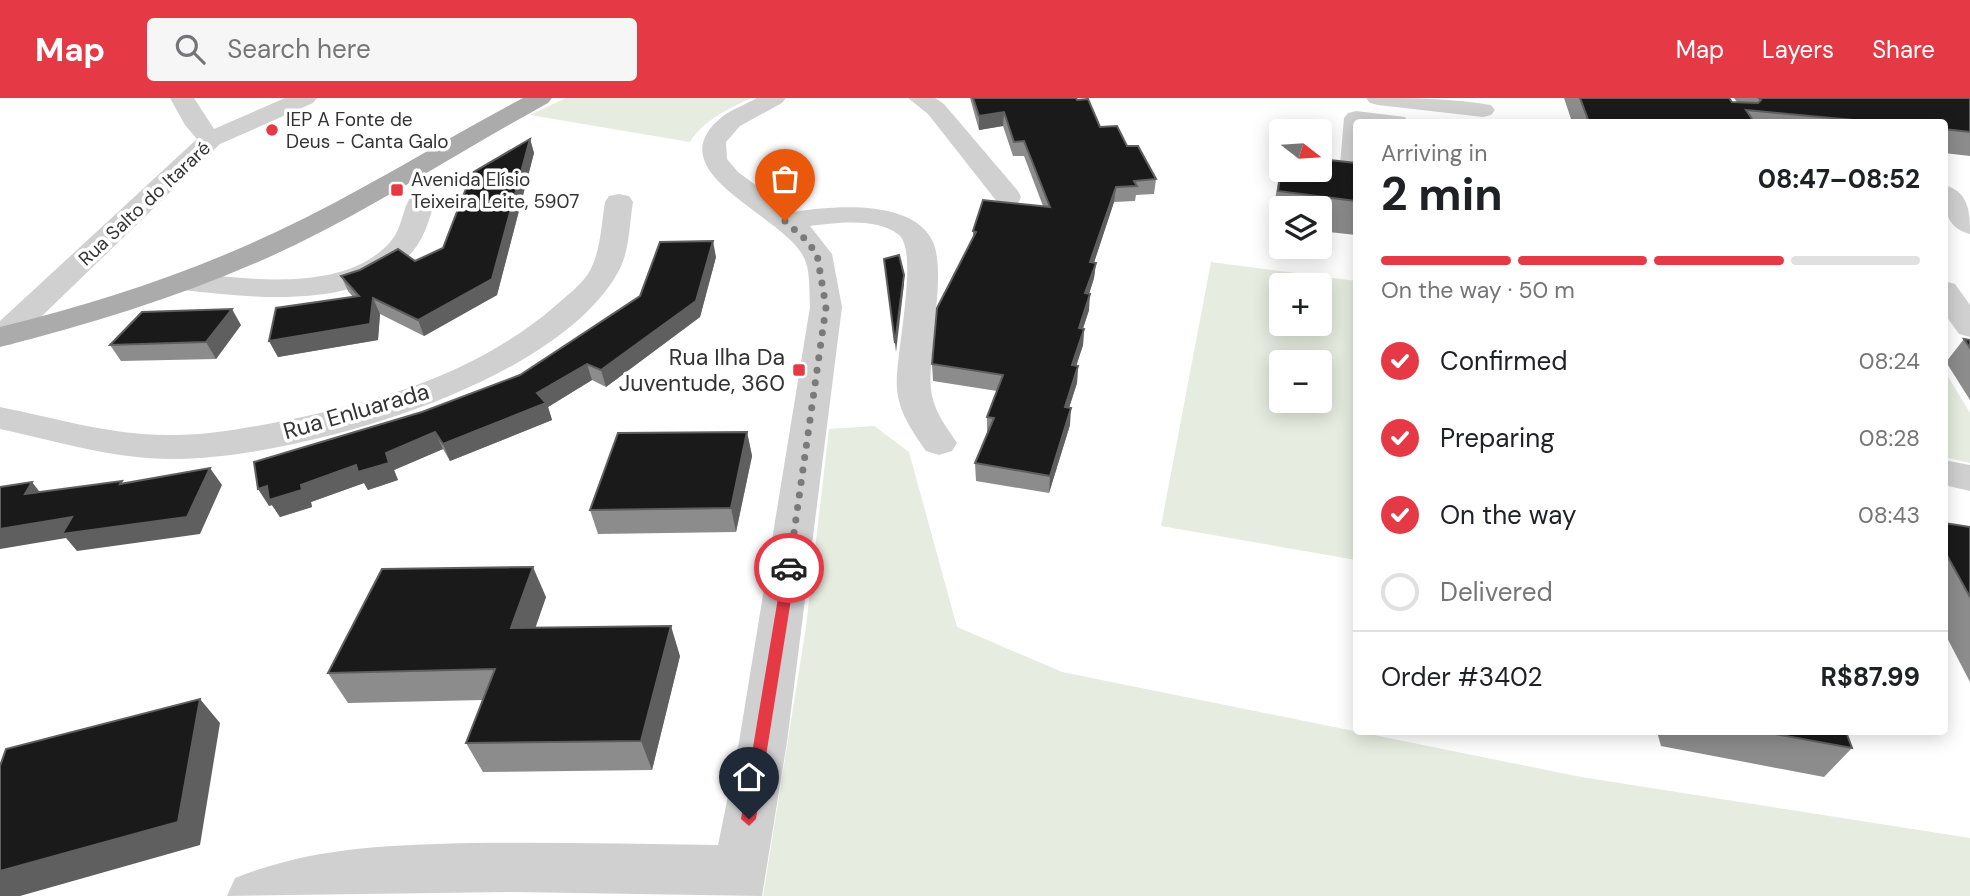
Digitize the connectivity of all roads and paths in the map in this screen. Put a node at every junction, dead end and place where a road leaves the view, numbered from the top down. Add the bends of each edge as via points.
1 (182, 98) edge
2 (305, 98) edge
3 (540, 98) edge
4 (774, 98) edge
5 (920, 98) edge
6 (1491, 108) edge
7 (1379, 118) edge
8 (1356, 119) edge
9 (211, 138) junction
10 (1954, 183) edge
11 (1008, 197) dead end
12 (421, 202) dead end
13 (619, 202) dead end
14 (785, 221) junction
15 (1959, 222) edge
16 (1952, 279) edge
17 (184, 281) junction
18 (1970, 303) edge
19 (1961, 333) edge
20 (1, 337) edge
21 (0, 418) edge
22 (939, 443) dead end
23 (1948, 454) edge
24 (1970, 459) edge
25 (1948, 473) edge
26 (1970, 478) edge
27 (737, 883) edge
28 (254, 896) edge

1 - 9 street via 197,125
2 - 9 street, Rua Salto do Itararé
3 - 17 main road via 323,220
4 - 14 street via 738,114 722,128 712,150 727,179
5 - 11 street via 936,108
6 - 7 street
7 - 8 street
9 - 20 street, Rua Salto do Itararé
10 - 15 street
12 - 17 street via 400,249 358,275 288,289
13 - 21 street, Rua Enluarada via 607,265 568,312 531,341 481,370 405,401 295,431 206,445 120,443
14 - 22 street via 855,215 896,223 919,241 914,392 918,410
14 - 27 street via 817,254 826,307 763,742
16 - 18 street
16 - 19 street
17 - 20 main road
23 - 24 street
25 - 26 street
27 - 28 street via 570,867 373,870

